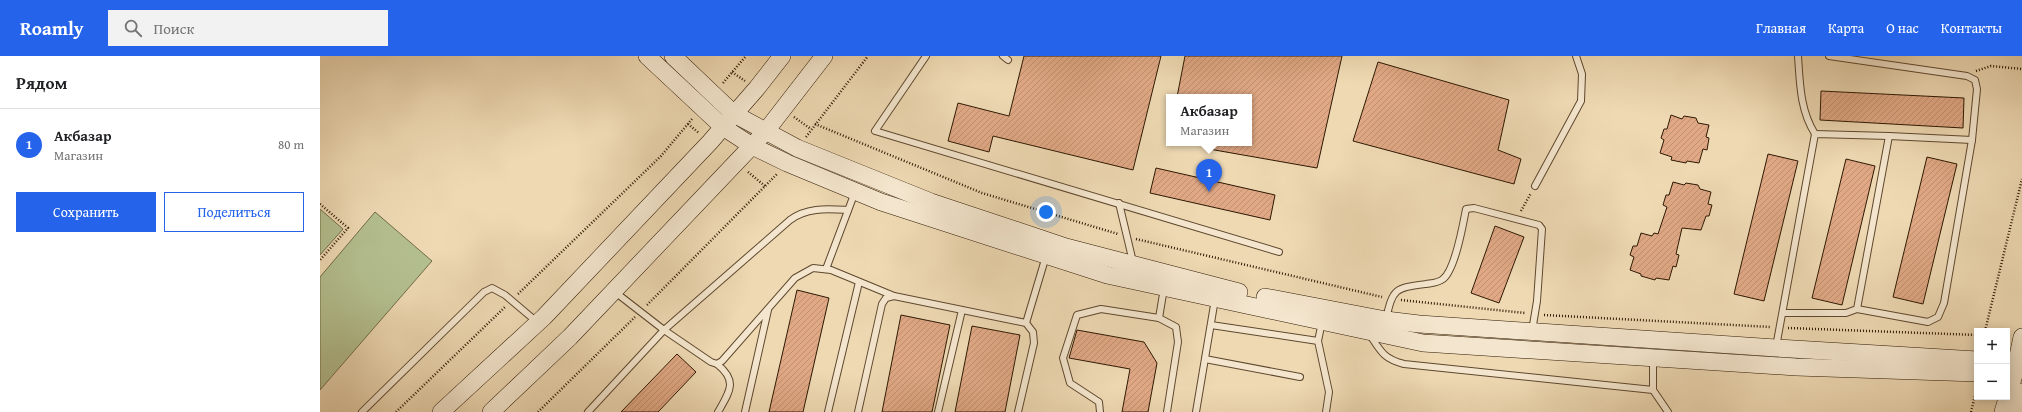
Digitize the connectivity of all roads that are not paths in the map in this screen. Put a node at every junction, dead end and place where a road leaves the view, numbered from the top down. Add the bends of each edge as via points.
1 (647, 56) edge
2 (673, 56) edge
3 (782, 56) edge
4 (824, 56) edge
5 (926, 56) edge
6 (1002, 56) edge
7 (1576, 56) edge
8 (1798, 56) edge
9 (1829, 56) edge
10 (1008, 60) dead end
11 (734, 114) junction
12 (723, 127) junction
13 (766, 131) junction
14 (1815, 134) junction
15 (1889, 136) junction
16 (1972, 140) junction
17 (752, 146) junction
18 (1535, 186) road end
19 (855, 191) junction
20 (1119, 203) junction
21 (848, 210) junction
22 (1279, 252) dead end
23 (1046, 254) junction
24 (1133, 264) junction
25 (826, 269) junction
26 (859, 282) junction
27 (1164, 287) junction
28 (613, 291) junction
29 (894, 296) junction
30 (1216, 298) junction
31 (768, 309) junction
32 (1857, 309) junction
33 (962, 310) junction
34 (1783, 313) junction
35 (1159, 318) junction
36 (1386, 320) junction
37 (1322, 321) junction
38 (538, 322) junction
39 (1026, 323) junction
40 (1211, 325) junction
41 (664, 330) junction
42 (1367, 331) junction
43 (1532, 332) junction
44 (2022, 337) edge
45 (1318, 342) junction
46 (1776, 348) junction
47 (1653, 357) junction
48 (1205, 359) junction
49 (1974, 360) edge
50 (716, 364) junction
51 (2015, 368) edge
52 (1974, 373) edge
53 (1300, 376) dead end
54 (1653, 390) junction
55 (2022, 392) edge
56 (362, 412) edge
57 (441, 412) edge
58 (491, 412) edge
59 (588, 412) edge
60 (718, 412) edge
61 (745, 412) edge
62 (828, 412) edge
63 (858, 412) edge
64 (938, 412) edge
65 (1018, 412) edge
66 (1100, 412) edge
67 (1167, 412) edge
68 (1196, 412) edge
69 (1326, 412) edge
70 (1668, 412) edge
71 (2003, 412) edge
72 (2016, 412) edge

1 - 12 street
2 - 11 street
3 - 11 street
4 - 13 street
5 - 20 lane via 875,131
6 - 10 lane
7 - 18 lane via 1582,74 1581,101
8 - 14 lane via 1800,98 1807,121
9 - 16 lane via 1967,76 1975,80 1977,89
11 - 12 street
11 - 13 street
12 - 17 street
12 - 38 street
13 - 17 street
13 - 24 street via 797,148 931,202 1066,247
14 - 15 lane
14 - 34 lane
15 - 16 lane
15 - 32 lane
16 - 32 lane via 1944,303 1938,317 1928,322
17 - 19 street
17 - 28 street
19 - 21 lane
19 - 23 street
20 - 22 lane
20 - 24 lane
21 - 25 lane
21 - 41 lane via 817,209 797,215
23 - 27 street via 1108,275
23 - 39 lane
24 - 36 street via 1241,293
25 - 26 lane
25 - 31 lane via 813,268 795,278
26 - 29 lane
26 - 62 lane
27 - 30 street
27 - 35 lane
28 - 41 lane
28 - 58 street via 570,337
29 - 33 lane
29 - 63 lane via 886,298 882,304
30 - 37 street
30 - 40 lane
31 - 50 lane via 722,361
31 - 61 lane
32 - 34 lane via 1846,313
33 - 39 lane
33 - 64 lane
34 - 46 lane
35 - 66 lane via 1101,309 1077,315 1063,358 1066,373 1070,383 1099,402
35 - 67 lane via 1176,327 1178,342
36 - 43 street
36 - 43 lane via 1390,299 1395,292 1404,287 1436,282 1444,278 1451,268 1466,209 1474,208 1539,225 1542,229
37 - 42 street
37 - 45 lane
38 - 56 lane via 512,300 492,288 484,292
38 - 57 street
39 - 65 lane via 1033,332 1034,343
40 - 45 lane
40 - 48 lane
41 - 50 lane
41 - 59 lane
42 - 47 street via 1423,342
42 - 54 lane via 1382,354 1390,361 1404,364
43 - 46 street
44 - 51 street
45 - 69 lane via 1329,392
46 - 49 street
47 - 52 street
47 - 54 lane
48 - 53 lane
48 - 68 lane
50 - 60 lane via 730,379 727,396
51 - 71 street
54 - 70 lane
55 - 72 street

